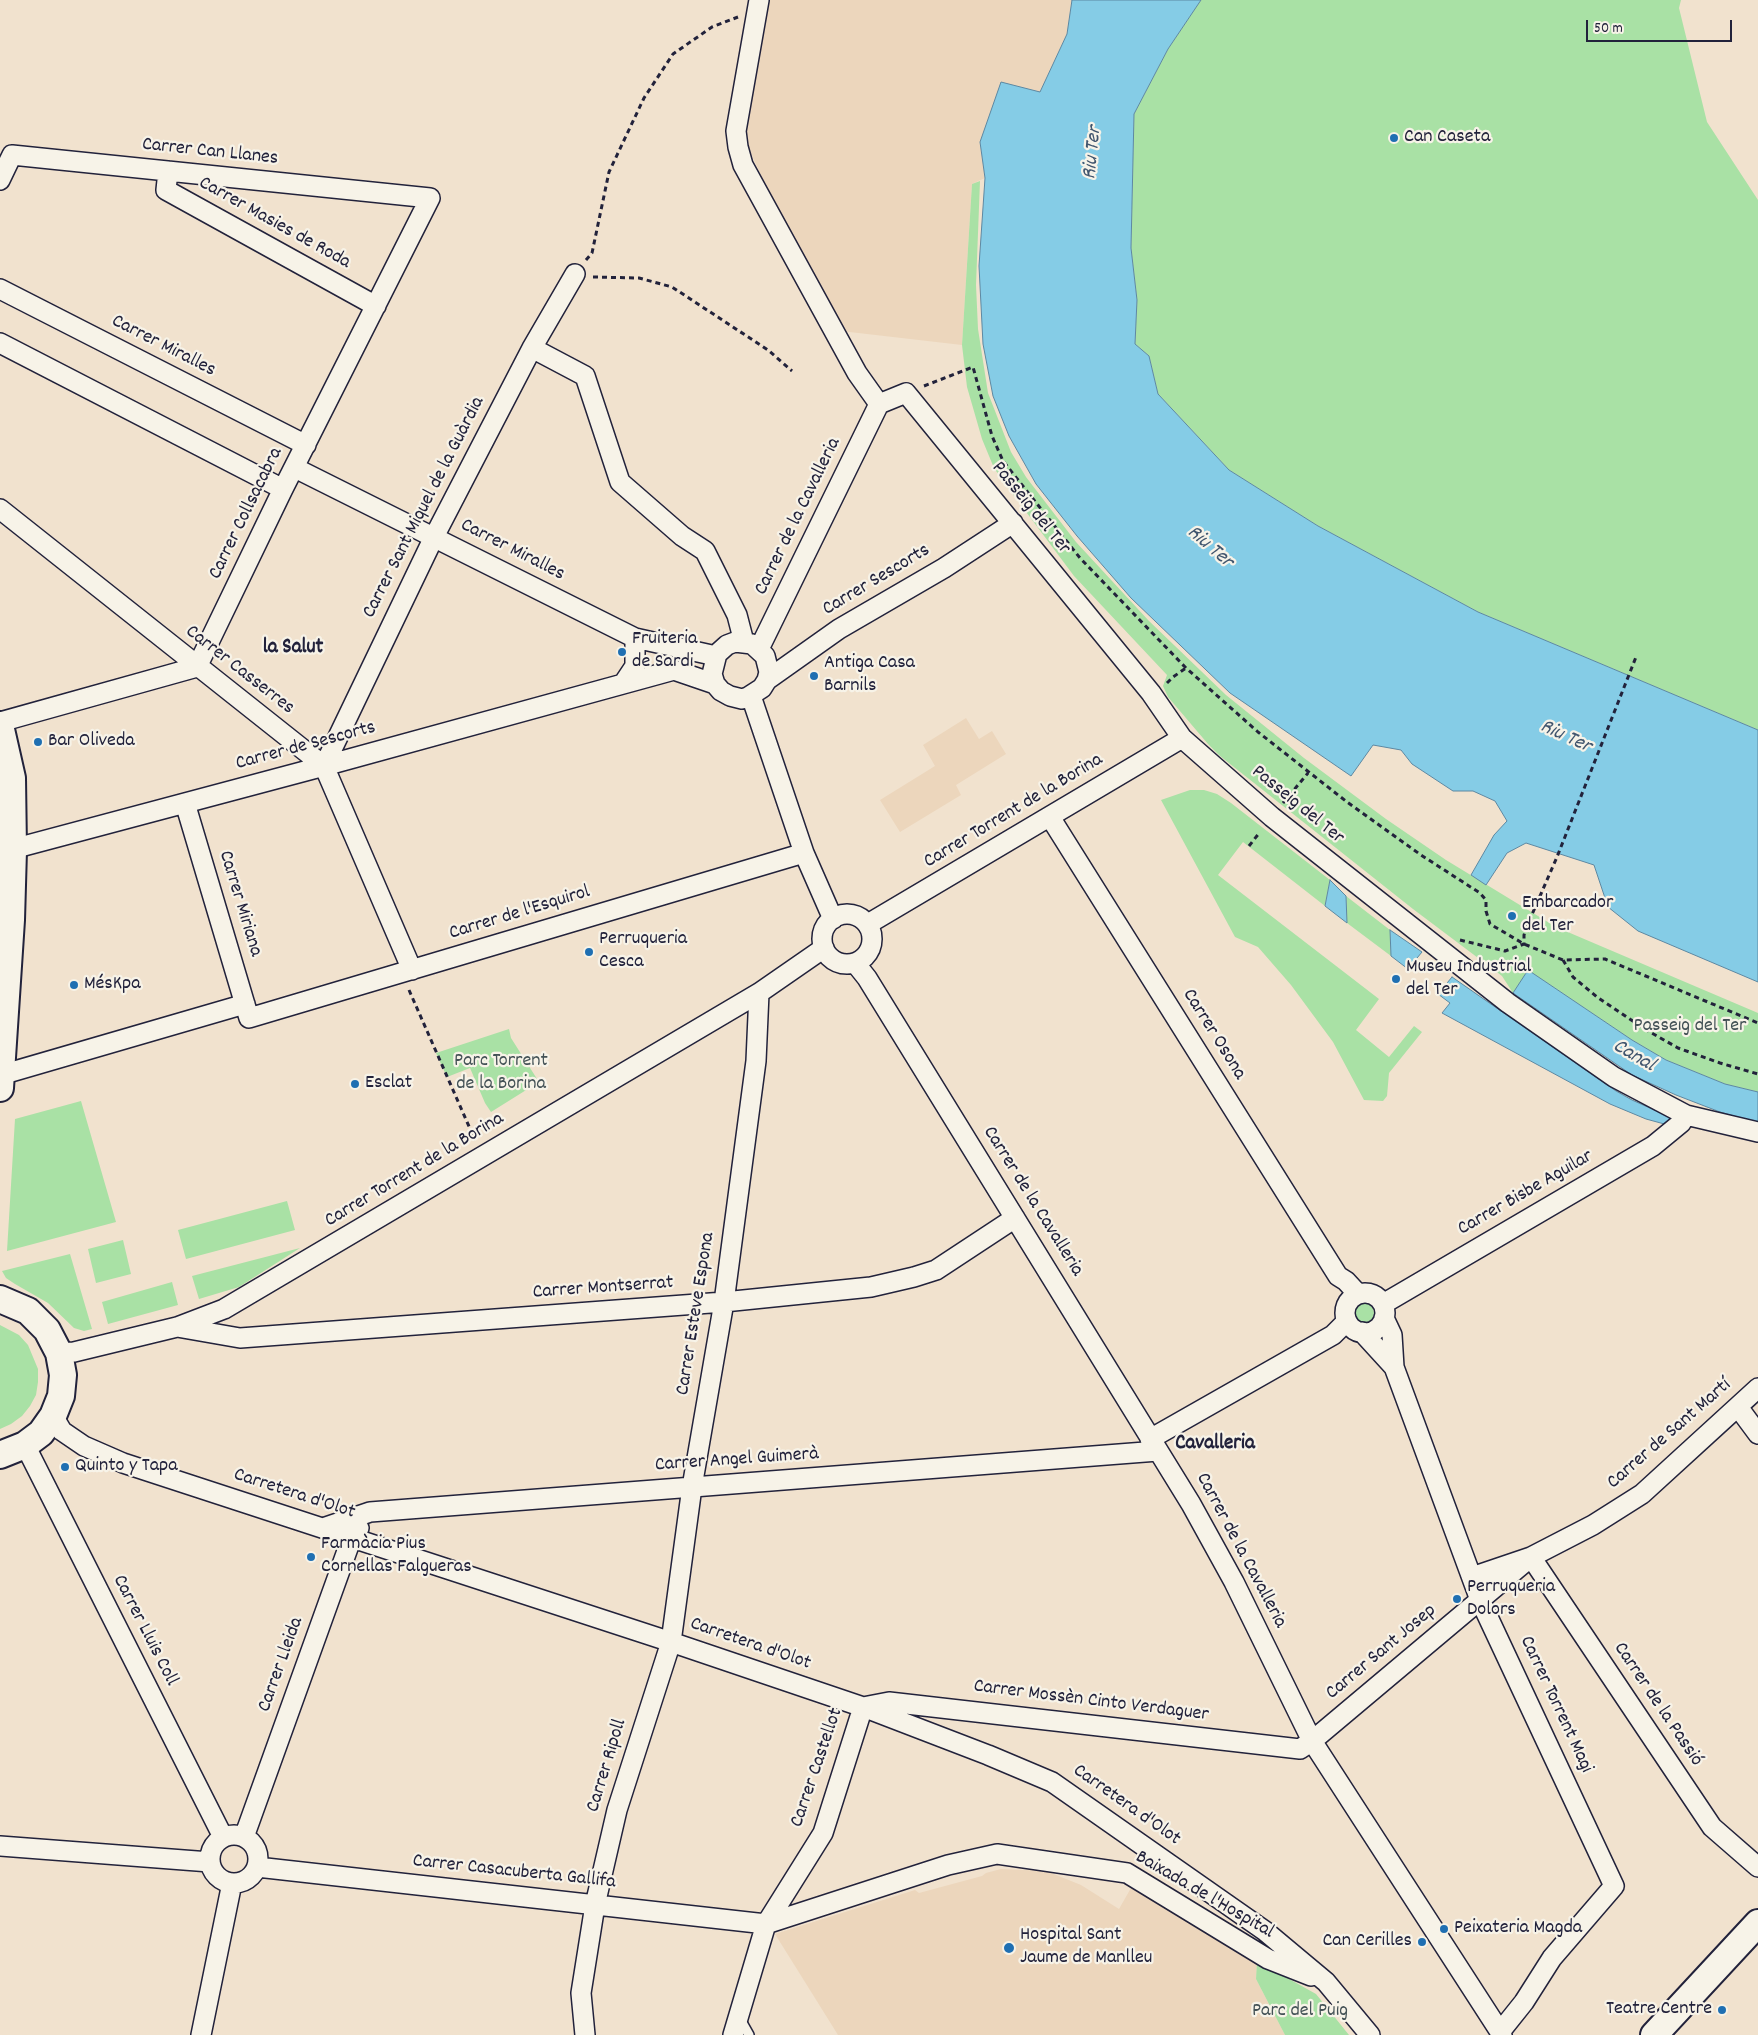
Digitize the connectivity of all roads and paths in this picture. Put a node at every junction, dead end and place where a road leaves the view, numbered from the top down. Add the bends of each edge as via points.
1 (758, 5) edge
2 (168, 171) junction
3 (0, 180) edge
4 (430, 198) joint
5 (575, 274) junction
6 (0, 288) edge
7 (376, 306) junction
8 (0, 343) edge
9 (532, 348) junction
10 (792, 371) dead end
11 (906, 393) junction
12 (879, 404) junction
13 (306, 445) junction
14 (295, 468) junction
15 (283, 489) junction
16 (0, 509) edge
17 (1013, 523) junction
18 (434, 536) junction
19 (635, 638) junction
20 (752, 645) junction
21 (716, 656) junction
22 (1636, 657) dead end
23 (197, 667) junction
24 (1186, 668) junction
25 (767, 680) junction
26 (623, 684) junction
27 (715, 684) junction
28 (1167, 690) dead end
29 (752, 696) junction
30 (0, 724) edge
31 (1182, 738) junction
32 (324, 766) junction
33 (1308, 773) junction
34 (1278, 798) dead end
35 (185, 803) junction
36 (1282, 804) junction
37 (1289, 807) dead end
38 (1050, 817) junction
39 (1263, 828) dead end
40 (1249, 846) dead end
41 (7, 851) edge
42 (804, 853) junction
43 (833, 919) junction
44 (868, 924) junction
45 (1453, 934) dead end
46 (1524, 944) junction
47 (824, 948) junction
48 (1563, 960) junction
49 (855, 963) junction
50 (412, 970) junction
51 (759, 993) junction
52 (247, 1011) junction
53 (1758, 1023) edge
54 (1758, 1074) edge
55 (0, 1081) edge
56 (1686, 1115) junction
57 (1758, 1132) edge
58 (482, 1156) junction
59 (1015, 1218) junction
60 (0, 1300) edge
61 (724, 1302) junction
62 (1383, 1311) junction
63 (1353, 1314) junction
64 (177, 1327) junction
65 (59, 1353) junction
66 (1394, 1368) junction
67 (1758, 1388) edge
68 (1738, 1407) junction
69 (53, 1416) junction
70 (1758, 1434) edge
71 (1154, 1445) junction
72 (7, 1453) edge
73 (692, 1487) junction
74 (370, 1512) junction
75 (323, 1528) junction
76 (352, 1538) junction
77 (1531, 1557) junction
78 (1472, 1577) junction
79 (1480, 1600) junction
80 (671, 1642) junction
81 (863, 1707) junction
82 (1312, 1741) junction
83 (223, 1837) junction
84 (244, 1837) junction
85 (0, 1846) edge
86 (210, 1862) junction
87 (257, 1867) junction
88 (1758, 1867) edge
89 (232, 1883) junction
90 (595, 1905) junction
91 (1758, 1923) edge
92 (766, 1924) junction
93 (1326, 1982) junction
94 (739, 2016) junction
95 (1501, 2034) edge
96 (201, 2035) edge
97 (585, 2035) edge
98 (733, 2035) edge
99 (749, 2035) edge
100 (1370, 2035) edge
101 (1654, 2035) edge

1 - 5 path via 712,27 673,54 658,75 616,155 607,181 592,253
1 - 12 street via 736,131 743,165 857,374
2 - 3 street, Carrer Can Llanes via 12,155
2 - 4 street, Carrer Can Llanes
2 - 7 street, Carrer Masies de Roda via 166,190
4 - 7 street, Carrer Collsacabra
5 - 9 street, Carrer Sant Miquel de la Guàrdia
5 - 10 path via 639,278 672,287 768,350
6 - 13 street, Carrer Miralles
7 - 13 street, Carrer Collsacabra
8 - 15 street
9 - 18 street, Carrer Sant Miquel de la Guàrdia
9 - 20 street via 585,376 620,482 682,536 705,551
11 - 12 street
11 - 17 street, Passeig del Ter
11 - 24 path, Passeig del Ter via 973,367 992,436 1003,461 1080,558
12 - 20 street, Carrer de la Cavalleria
13 - 14 street, Carrer Collsacabra
14 - 15 street, Carrer Collsacabra
14 - 18 street, Carrer Miralles
15 - 23 street, Carrer Collsacabra
16 - 23 street, Carrer Casserres
17 - 25 street, Carrer Sescorts via 944,568 839,629
17 - 31 street, Passeig del Ter via 1151,693
18 - 19 street, Carrer Miralles
18 - 32 street, Carrer Sant Miquel de la Guàrdia
19 - 21 street, Carrer Miralles
19 - 26 street via 635,666
20 - 21 street via 735,642
20 - 25 street via 768,664
21 - 27 street via 712,674
22 - 46 path via 1527,926
23 - 30 street
23 - 32 street, Carrer Casserres
24 - 28 path via 1172,677
24 - 33 path, Passeig del Ter
25 - 29 street
26 - 27 street, Carrer de Sescorts via 674,670
26 - 32 street, Carrer de Sescorts
27 - 29 street via 730,696 742,699
29 - 42 street
30 - 41 street via 12,778
31 - 38 street, Carrer Torrent de la Borina
31 - 56 street, Passeig del Ter via 1272,817 1508,1003 1614,1077
32 - 35 street, Carrer de Sescorts
32 - 50 street, Carrer Casserres
33 - 36 path
33 - 46 path, Passeig del Ter via 1421,855 1480,893 1486,900 1490,924
34 - 36 path
35 - 41 street, Carrer de Sescorts
35 - 52 street, Carrer Miriana
36 - 37 path
38 - 44 street, Carrer Torrent de la Borina
38 - 63 street, Carrer Osona via 1338,1276 1346,1281
39 - 40 path
41 - 55 street via 11,920
42 - 43 street
42 - 50 street, Carrer de l'Esquirol
43 - 44 street via 847,914
43 - 47 street via 824,929
44 - 49 street via 871,947
45 - 46 path via 1460,940 1505,951
46 - 48 path, Passeig del Ter
47 - 49 street via 840,963
47 - 51 street, Carrer Torrent de la Borina
48 - 53 path, Passeig del Ter via 1605,959
48 - 54 path via 1574,977 1597,997 1643,1028 1678,1048
49 - 59 street, Carrer de la Cavalleria
50 - 52 street, Carrer de l'Esquirol
50 - 58 path via 408,989
51 - 58 street, Carrer Torrent de la Borina
51 - 61 street, Carrer Esteve Espona via 756,1061
52 - 55 street
56 - 57 street, Passeig del Ter
56 - 62 street, Carrer Bisbe Aguilar via 1681,1124 1653,1146
58 - 64 street, Carrer Torrent de la Borina via 224,1309
59 - 61 street, Carrer Montserrat via 936,1270 914,1277 871,1287
59 - 71 street, Carrer de la Cavalleria
60 - 65 street via 28,1311 47,1330
61 - 64 street, Carrer Montserrat via 240,1338
61 - 73 street, Carrer Esteve Espona
62 - 63 street, Carrer Bisbe Aguilar via 1375,1330
62 - 63 street via 1372,1294
62 - 66 street, Carrer Torrent Magi via 1392,1335
63 - 66 street, Carrer Torrent Magi
63 - 71 street via 1334,1335
64 - 65 street, Carrer Torrent de la Borina
65 - 69 street via 63,1375 61,1396
66 - 78 street, Carrer Torrent Magi
67 - 68 street, Carrer de Sant Martí
68 - 70 street
68 - 77 street, Carrer de Sant Martí via 1642,1494 1593,1525
69 - 72 street via 41,1432
69 - 75 street, Carretera d'Olot via 62,1431 101,1454
71 - 73 street, Carrer Angel Guimerà
71 - 82 street, Carrer de la Cavalleria via 1234,1582
72 - 83 street, Carrer Lluis Coll
73 - 74 street, Carrer Angel Guimerà
73 - 80 street, Carrer Esteve Espona
74 - 75 street, Carrer Angel Guimerà
74 - 76 street, Carrer Lleida
75 - 76 street, Carretera d'Olot
76 - 80 street, Carretera d'Olot
76 - 84 street, Carrer Lleida
77 - 78 street, Carrer de Sant Martí
77 - 79 street, Carrer de Sant Martí
77 - 88 street, Carrer de la Passió via 1712,1827
78 - 79 street, Carrer Torrent Magi
79 - 82 street, Carrer Sant Josep
79 - 95 street, Carrer Torrent Magi via 1614,1886 1552,1958
80 - 81 street, Carretera d'Olot
80 - 90 street, Carrer Ripoll via 617,1810
81 - 82 street, Carrer Mossèn Cinto Verdaguer via 890,1702 1300,1749
81 - 92 street, Carrer Castellot via 823,1833
81 - 93 street, Carretera d'Olot via 1052,1782 1265,1931
82 - 95 street, Carrer de la Cavalleria
83 - 84 street
83 - 86 street via 210,1850
84 - 87 street via 256,1848
85 - 86 street
86 - 89 street via 214,1874
87 - 89 street via 250,1878
87 - 90 street, Carrer Casacuberta Gallifa
89 - 96 street
90 - 92 street, Carrer Casacuberta Gallifa
90 - 97 street, Carrer Ripoll via 581,1993
91 - 101 street
92 - 93 street, Baixada de l'Hospital via 948,1865 997,1854 1127,1873 1268,1959
92 - 94 street, Carrer Castellot
93 - 100 street, Carretera d'Olot
94 - 98 street, Carrer Castellot
94 - 99 lane

